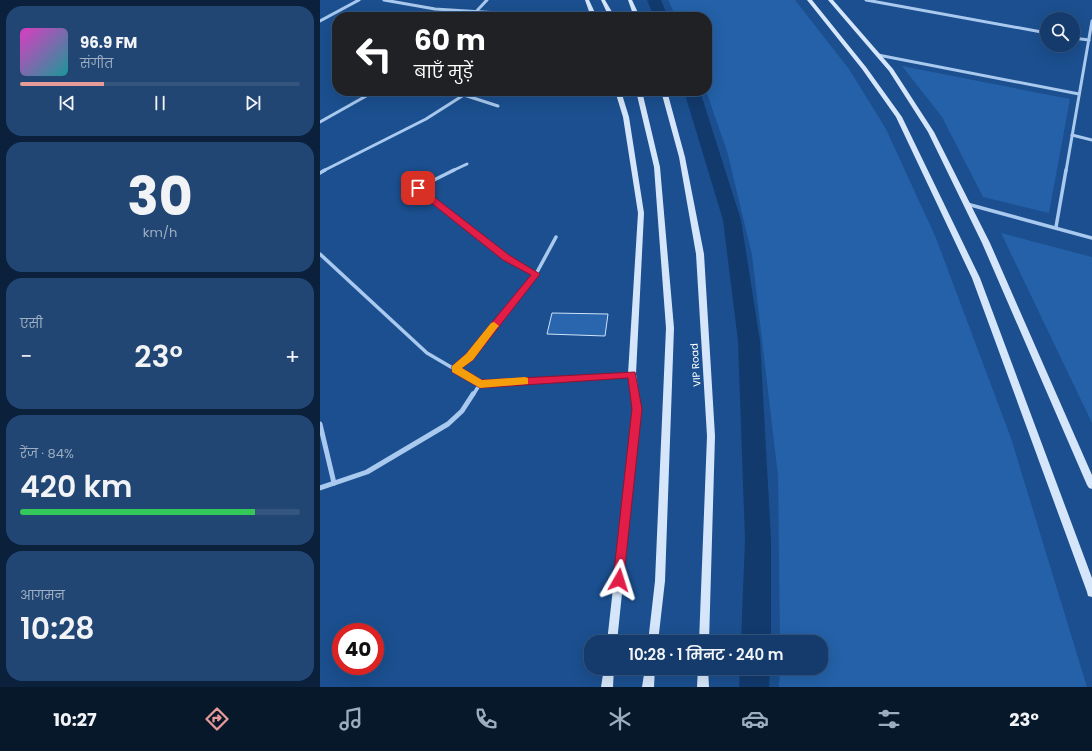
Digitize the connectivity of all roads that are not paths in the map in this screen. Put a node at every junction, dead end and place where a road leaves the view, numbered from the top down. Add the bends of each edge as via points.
1 (359, 0) edge
2 (384, 0) edge
3 (487, 0) edge
4 (587, 0) edge
5 (604, 0) edge
6 (630, 0) edge
7 (809, 0) edge
8 (830, 0) edge
9 (866, 0) edge
10 (337, 12) edge
11 (478, 12) joint
12 (592, 12) edge
13 (610, 12) edge
14 (635, 12) edge
15 (332, 15) edge
16 (320, 21) edge
17 (1092, 21) edge
18 (1040, 32) edge
19 (1080, 39) edge
20 (1089, 40) junction
21 (878, 55) junction
22 (1079, 94) junction
23 (366, 96) edge
24 (462, 96) edge
25 (467, 96) edge
26 (620, 96) edge
27 (640, 96) edge
28 (665, 96) edge
29 (498, 106) dead end
30 (320, 122) edge
31 (1072, 135) junction
32 (1092, 140) edge
33 (467, 164) dead end
34 (320, 173) edge
35 (967, 204) junction
36 (1056, 227) junction
37 (556, 237) dead end
38 (1092, 238) edge
39 (320, 254) edge
40 (536, 274) junction
41 (455, 369) junction
42 (632, 374) junction
43 (480, 384) junction
44 (320, 424) edge
45 (334, 483) junction
46 (1092, 484) edge
47 (320, 488) edge
48 (1092, 592) edge
49 (613, 635) edge
50 (654, 635) edge
51 (704, 635) edge
52 (608, 675) edge
53 (649, 675) edge
54 (703, 675) edge
55 (607, 687) edge
56 (648, 687) edge
57 (703, 687) edge

1 - 10 street
2 - 11 street via 435,9
3 - 11 street
4 - 12 street
5 - 13 street
6 - 14 street
7 - 48 street via 864,68 899,117 976,278
8 - 21 street
9 - 18 street
15 - 16 street
17 - 20 street
19 - 20 street
20 - 22 street
21 - 22 street
21 - 35 street via 891,70 931,132
22 - 31 street
23 - 30 street
24 - 34 street via 426,119
25 - 29 street
26 - 42 street via 626,117 640,213
27 - 50 street via 658,167 670,328 660,581
28 - 51 street, VIP Road via 682,157 700,254 711,436
31 - 32 street
31 - 36 street
33 - 40 street via 418,188 506,258
35 - 36 street
35 - 46 street
36 - 38 street
37 - 40 street
39 - 41 street via 427,353
40 - 41 street via 469,357
41 - 43 street
42 - 43 street
42 - 49 street via 637,409
43 - 45 street via 462,411 448,424 367,472
44 - 45 street
45 - 47 street
52 - 55 street
53 - 56 street
54 - 57 street

